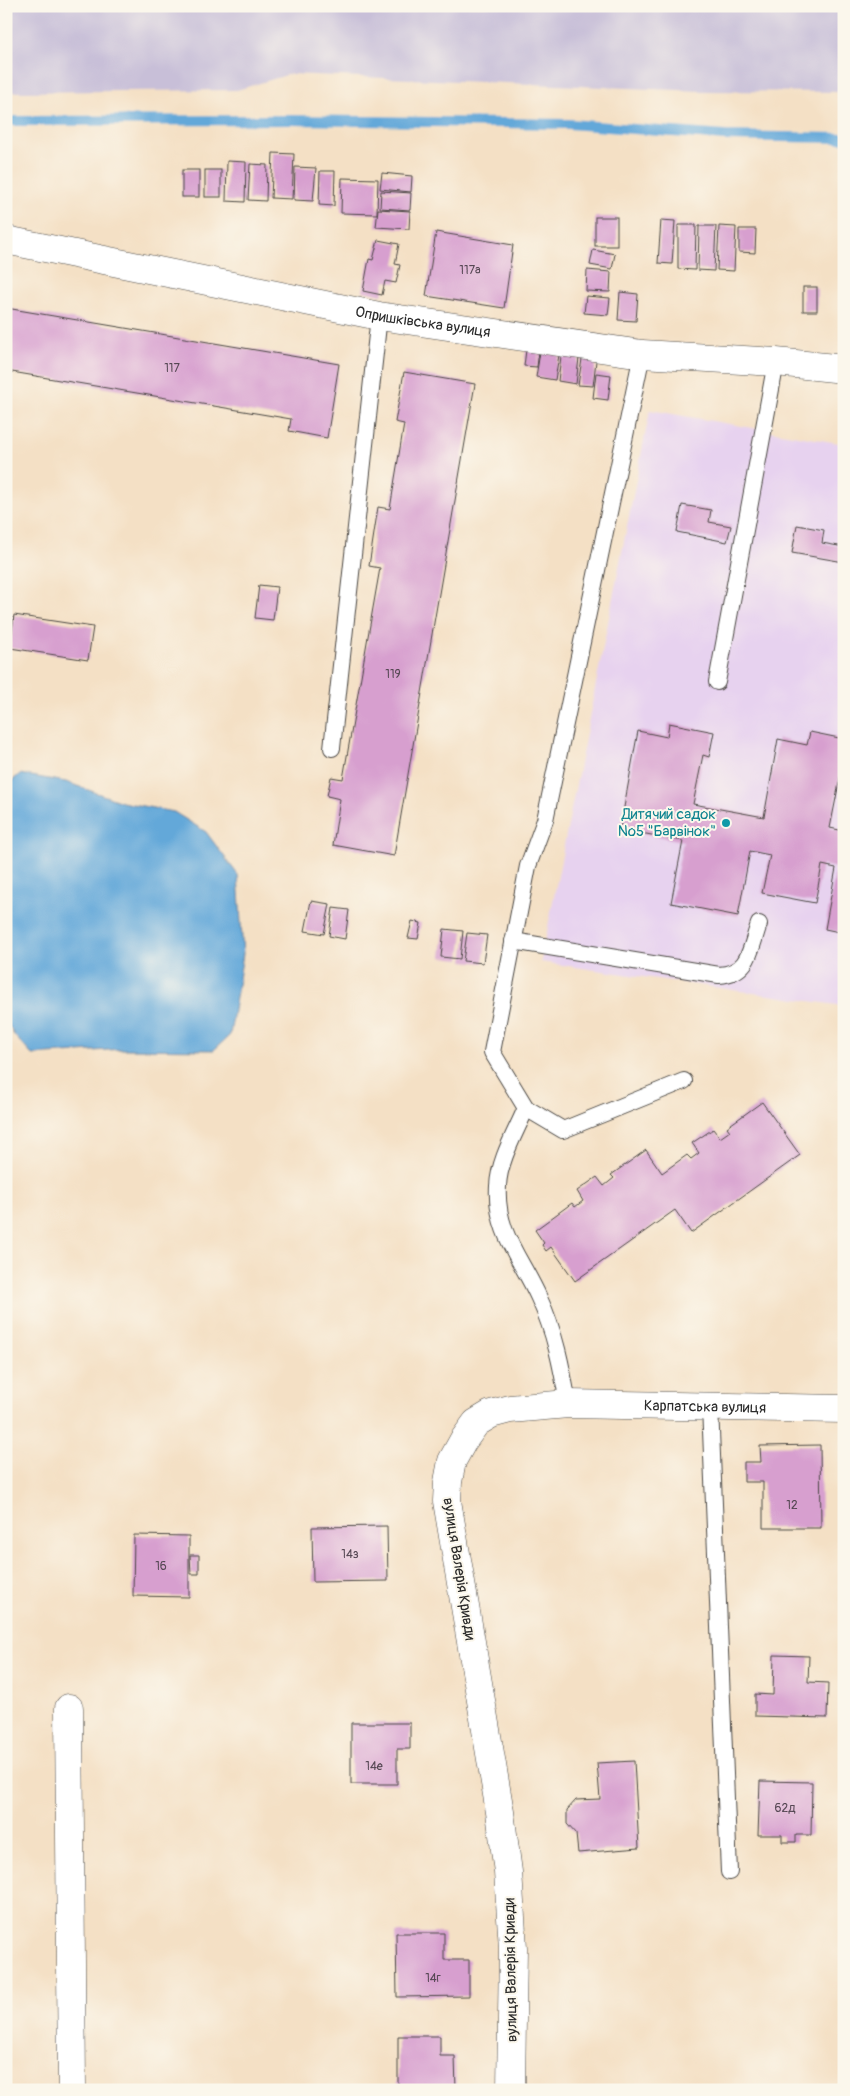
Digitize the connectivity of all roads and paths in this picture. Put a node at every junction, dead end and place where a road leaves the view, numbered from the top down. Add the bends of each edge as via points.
1 (6, 240) edge
2 (378, 316) junction
3 (642, 354) junction
4 (776, 362) junction
5 (844, 369) edge
6 (717, 682) dead end
7 (332, 748) dead end
8 (759, 924) dead end
9 (513, 941) junction
10 (684, 1081) dead end
11 (526, 1108) junction
12 (568, 1404) junction
13 (710, 1406) junction
14 (844, 1408) edge
15 (69, 1708) dead end
16 (729, 1872) dead end
17 (72, 2090) edge
18 (511, 2090) edge

1 - 2 street, Опришківська вулиця
2 - 3 street, Опришківська вулиця
2 - 7 lane
3 - 4 street, Опришківська вулиця
3 - 9 lane via 546,820 528,866
4 - 5 street, Опришківська вулиця
4 - 6 lane
8 - 9 lane via 741,968 731,974
9 - 11 lane via 492,1052
10 - 11 lane via 563,1130
11 - 12 lane via 504,1161 498,1185 498,1212 504,1234 540,1298 553,1332
12 - 13 street, Карпатська вулиця
12 - 18 street, вулиця Валерія Кривди via 510,1409 490,1414 476,1423 452,1461 448,1482 447,1501 508,1872 513,1948
13 - 14 street
13 - 16 lane
15 - 17 street

